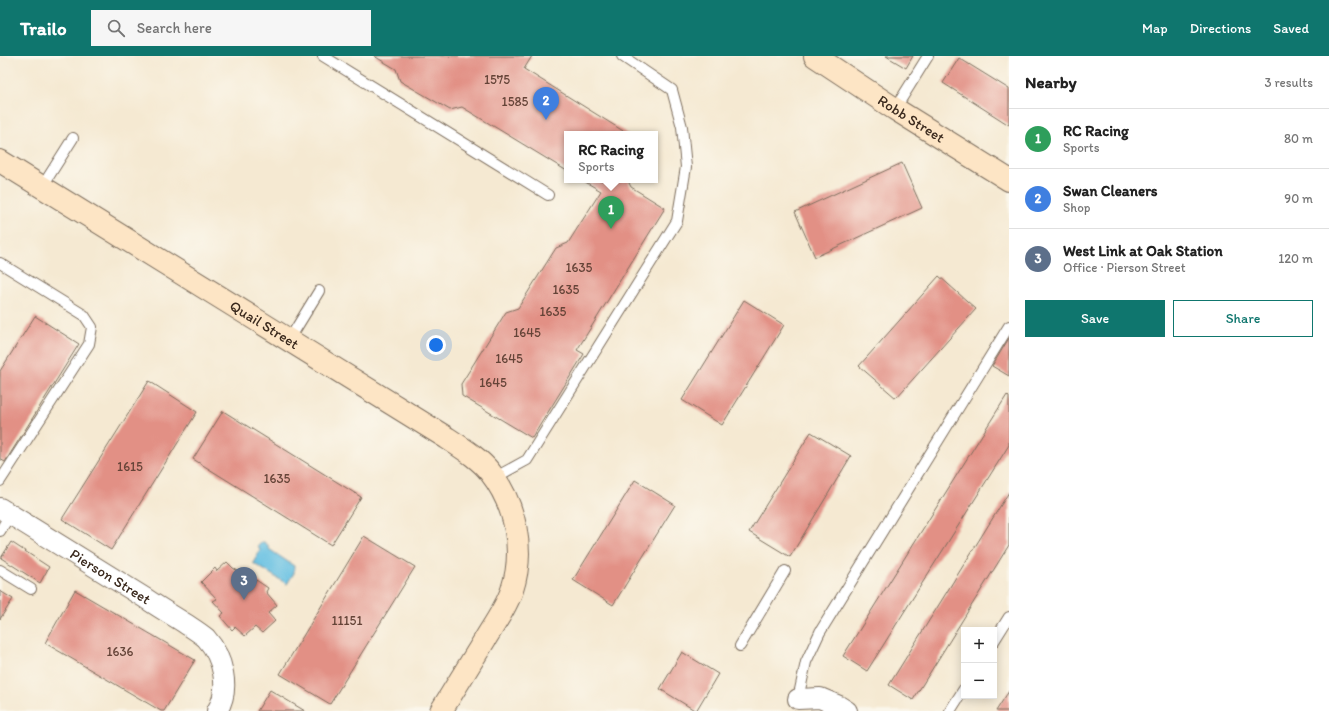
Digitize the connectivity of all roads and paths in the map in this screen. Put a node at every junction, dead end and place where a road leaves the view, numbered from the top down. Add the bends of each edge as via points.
1 (322, 56) edge
2 (622, 56) edge
3 (928, 56) edge
4 (825, 59) edge
5 (894, 109) junction
6 (74, 138) dead end
7 (0, 161) edge
8 (1009, 180) edge
9 (42, 187) junction
10 (548, 195) dead end
11 (0, 263) edge
12 (319, 291) dead end
13 (1009, 326) edge
14 (289, 340) junction
15 (494, 478) junction
16 (0, 480) edge
17 (4, 518) edge
18 (0, 570) edge
19 (784, 571) dead end
20 (31, 589) dead end
21 (1009, 617) edge
22 (997, 636) edge
23 (740, 646) dead end
24 (961, 694) edge
25 (798, 699) joint
26 (216, 711) edge
27 (441, 711) edge
28 (847, 711) edge
29 (950, 711) edge

1 - 10 lane
2 - 15 lane via 672,90 682,127 686,167 677,221 527,460
3 - 5 lane
4 - 5 street, Robb Street
5 - 8 street, Robb Street
6 - 9 lane
7 - 9 street, Quail Street
9 - 14 street, Quail Street
11 - 16 lane via 84,315 92,327 89,344
12 - 14 lane
13 - 25 lane via 820,632 806,662
14 - 15 street, Quail Street via 460,446 478,459
15 - 27 street, Quail Street via 510,508 516,529 517,570 506,605
17 - 26 street, Pierson Street via 205,637 215,650 222,667 224,683 221,701
18 - 20 lane
19 - 23 lane
21 - 22 lane
24 - 29 lane
25 - 28 street via 820,698

